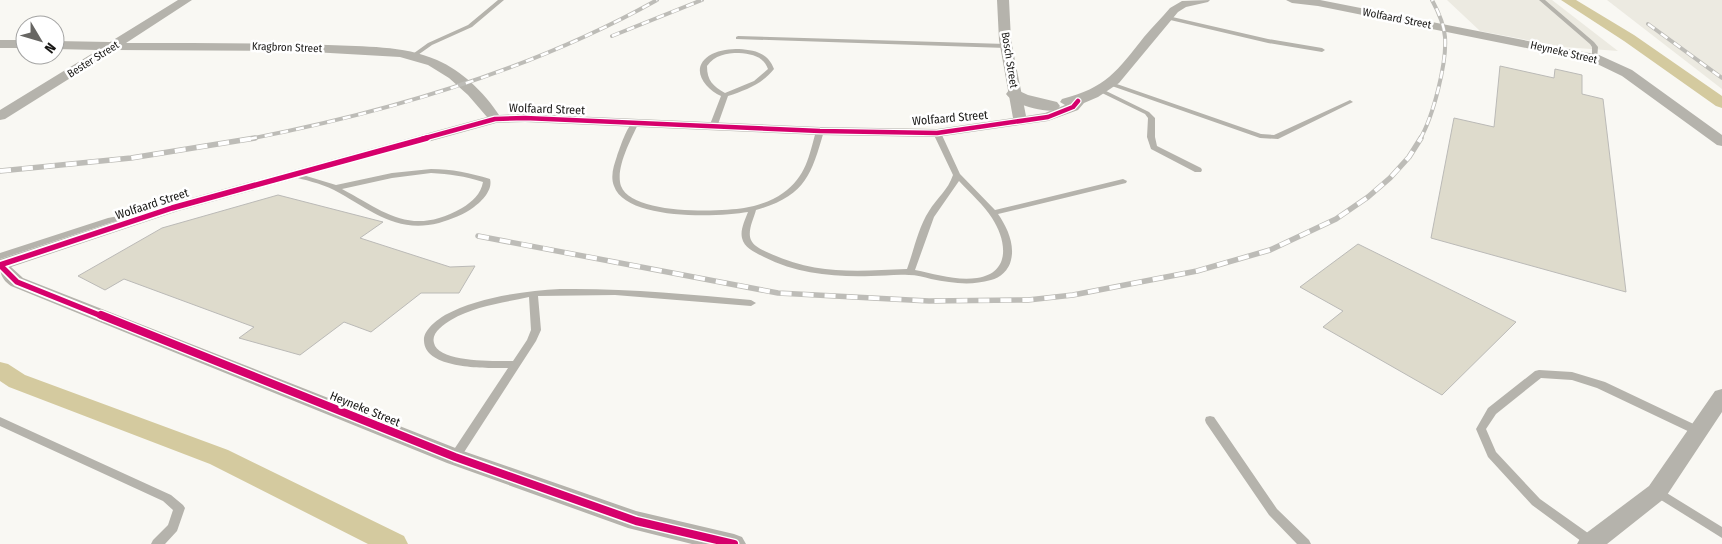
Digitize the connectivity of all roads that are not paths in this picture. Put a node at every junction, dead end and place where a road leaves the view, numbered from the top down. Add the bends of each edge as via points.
1 (186, 0) edge
2 (501, 0) edge
3 (1003, 0) edge
4 (1204, 0) edge
5 (1292, 0) edge
6 (1542, 0) edge
7 (1168, 18) junction
8 (1442, 27) joint
9 (738, 38) dead end
10 (0, 44) edge
11 (15, 44) edge
12 (65, 45) edge
13 (1006, 46) junction
14 (112, 47) junction
15 (1322, 50) dead end
16 (413, 56) junction
17 (1595, 58) junction
18 (1107, 87) junction
19 (1015, 94) junction
20 (725, 95) junction
21 (1078, 101) junction
22 (1350, 102) dead end
23 (1050, 106) junction
24 (0, 116) edge
25 (495, 119) junction
26 (1020, 120) junction
27 (634, 124) junction
28 (712, 127) junction
29 (820, 131) junction
30 (937, 133) junction
31 (1722, 142) edge
32 (1198, 170) dead end
33 (293, 174) junction
34 (957, 175) junction
35 (1122, 181) dead end
36 (335, 188) junction
37 (172, 208) junction
38 (753, 208) junction
39 (992, 213) junction
40 (0, 256) edge
41 (0, 265) edge
42 (910, 272) junction
43 (534, 293) junction
44 (751, 303) dead end
45 (516, 364) junction
46 (1722, 396) edge
47 (1210, 420) dead end
48 (0, 421) edge
49 (1698, 431) junction
50 (455, 457) junction
51 (1657, 492) junction
52 (1722, 533) edge
53 (1590, 543) edge
54 (157, 544) edge
55 (734, 544) edge
56 (1305, 544) edge

1 - 14 street, Bester Street
2 - 16 lane via 470,26 430,44
3 - 13 street, Bosch Street
4 - 7 street, Wolfaard Street via 1182,4
5 - 8 street, Wolfaard Street
6 - 17 lane via 1592,43
7 - 15 lane
7 - 18 street, Wolfaard Street via 1118,79
8 - 17 street, Heyneke Street
9 - 13 lane
10 - 11 street
12 - 14 street, Kragbron Street
13 - 19 street, Bosch Street
14 - 16 street, Kragbron Street via 256,46 377,51
14 - 24 street, Bester Street
16 - 25 street, Kragbron Street via 433,62 445,70 482,101
17 - 31 street, Heyneke Street via 1627,73
18 - 21 street, Wolfaard Street
18 - 22 lane via 1260,136 1275,137
18 - 32 lane via 1152,118 1154,148
19 - 23 street
19 - 26 street, Bosch Street
20 - 20 lane via 765,77 771,69 770,62 752,52 715,55 704,66 704,81
20 - 28 lane
21 - 23 street, Wolfaard Street
21 - 26 street, Wolfaard Street via 1073,107 1048,118
23 - 26 street, Wolfaard Street
25 - 27 street, Wolfaard Street
25 - 33 street, Wolfaard Street
26 - 30 street, Wolfaard Street
27 - 28 street, Wolfaard Street
27 - 38 lane via 616,169 617,186 628,199 662,211 699,215
28 - 29 street, Wolfaard Street
29 - 30 street, Wolfaard Street
29 - 38 lane via 807,171 799,184 781,199
30 - 34 lane
33 - 36 lane
33 - 37 street, Wolfaard Street
34 - 39 lane
34 - 42 lane via 954,188 930,216
35 - 39 lane
36 - 36 lane via 399,222 420,222 456,216 475,203 487,181 446,171 396,175
37 - 40 lane via 111,220
37 - 41 street, Wolfaard Street
38 - 42 lane via 746,237 750,247 769,257 823,274
39 - 42 lane via 1009,248 1006,265 997,276 978,282
41 - 50 street, Heyneke Street via 17,282
43 - 44 lane via 611,292
43 - 45 lane via 536,330
43 - 45 lane via 462,312 448,318 429,334 428,343 432,350 460,363
45 - 50 lane
46 - 49 street
47 - 56 lane via 1273,512
48 - 54 lane via 167,498 179,508 173,528
49 - 51 street
49 - 53 lane via 1601,385 1572,376 1539,374 1492,411 1480,429 1492,454 1536,502
50 - 55 street, Heyneke Street via 636,521
51 - 52 lane
51 - 53 street

